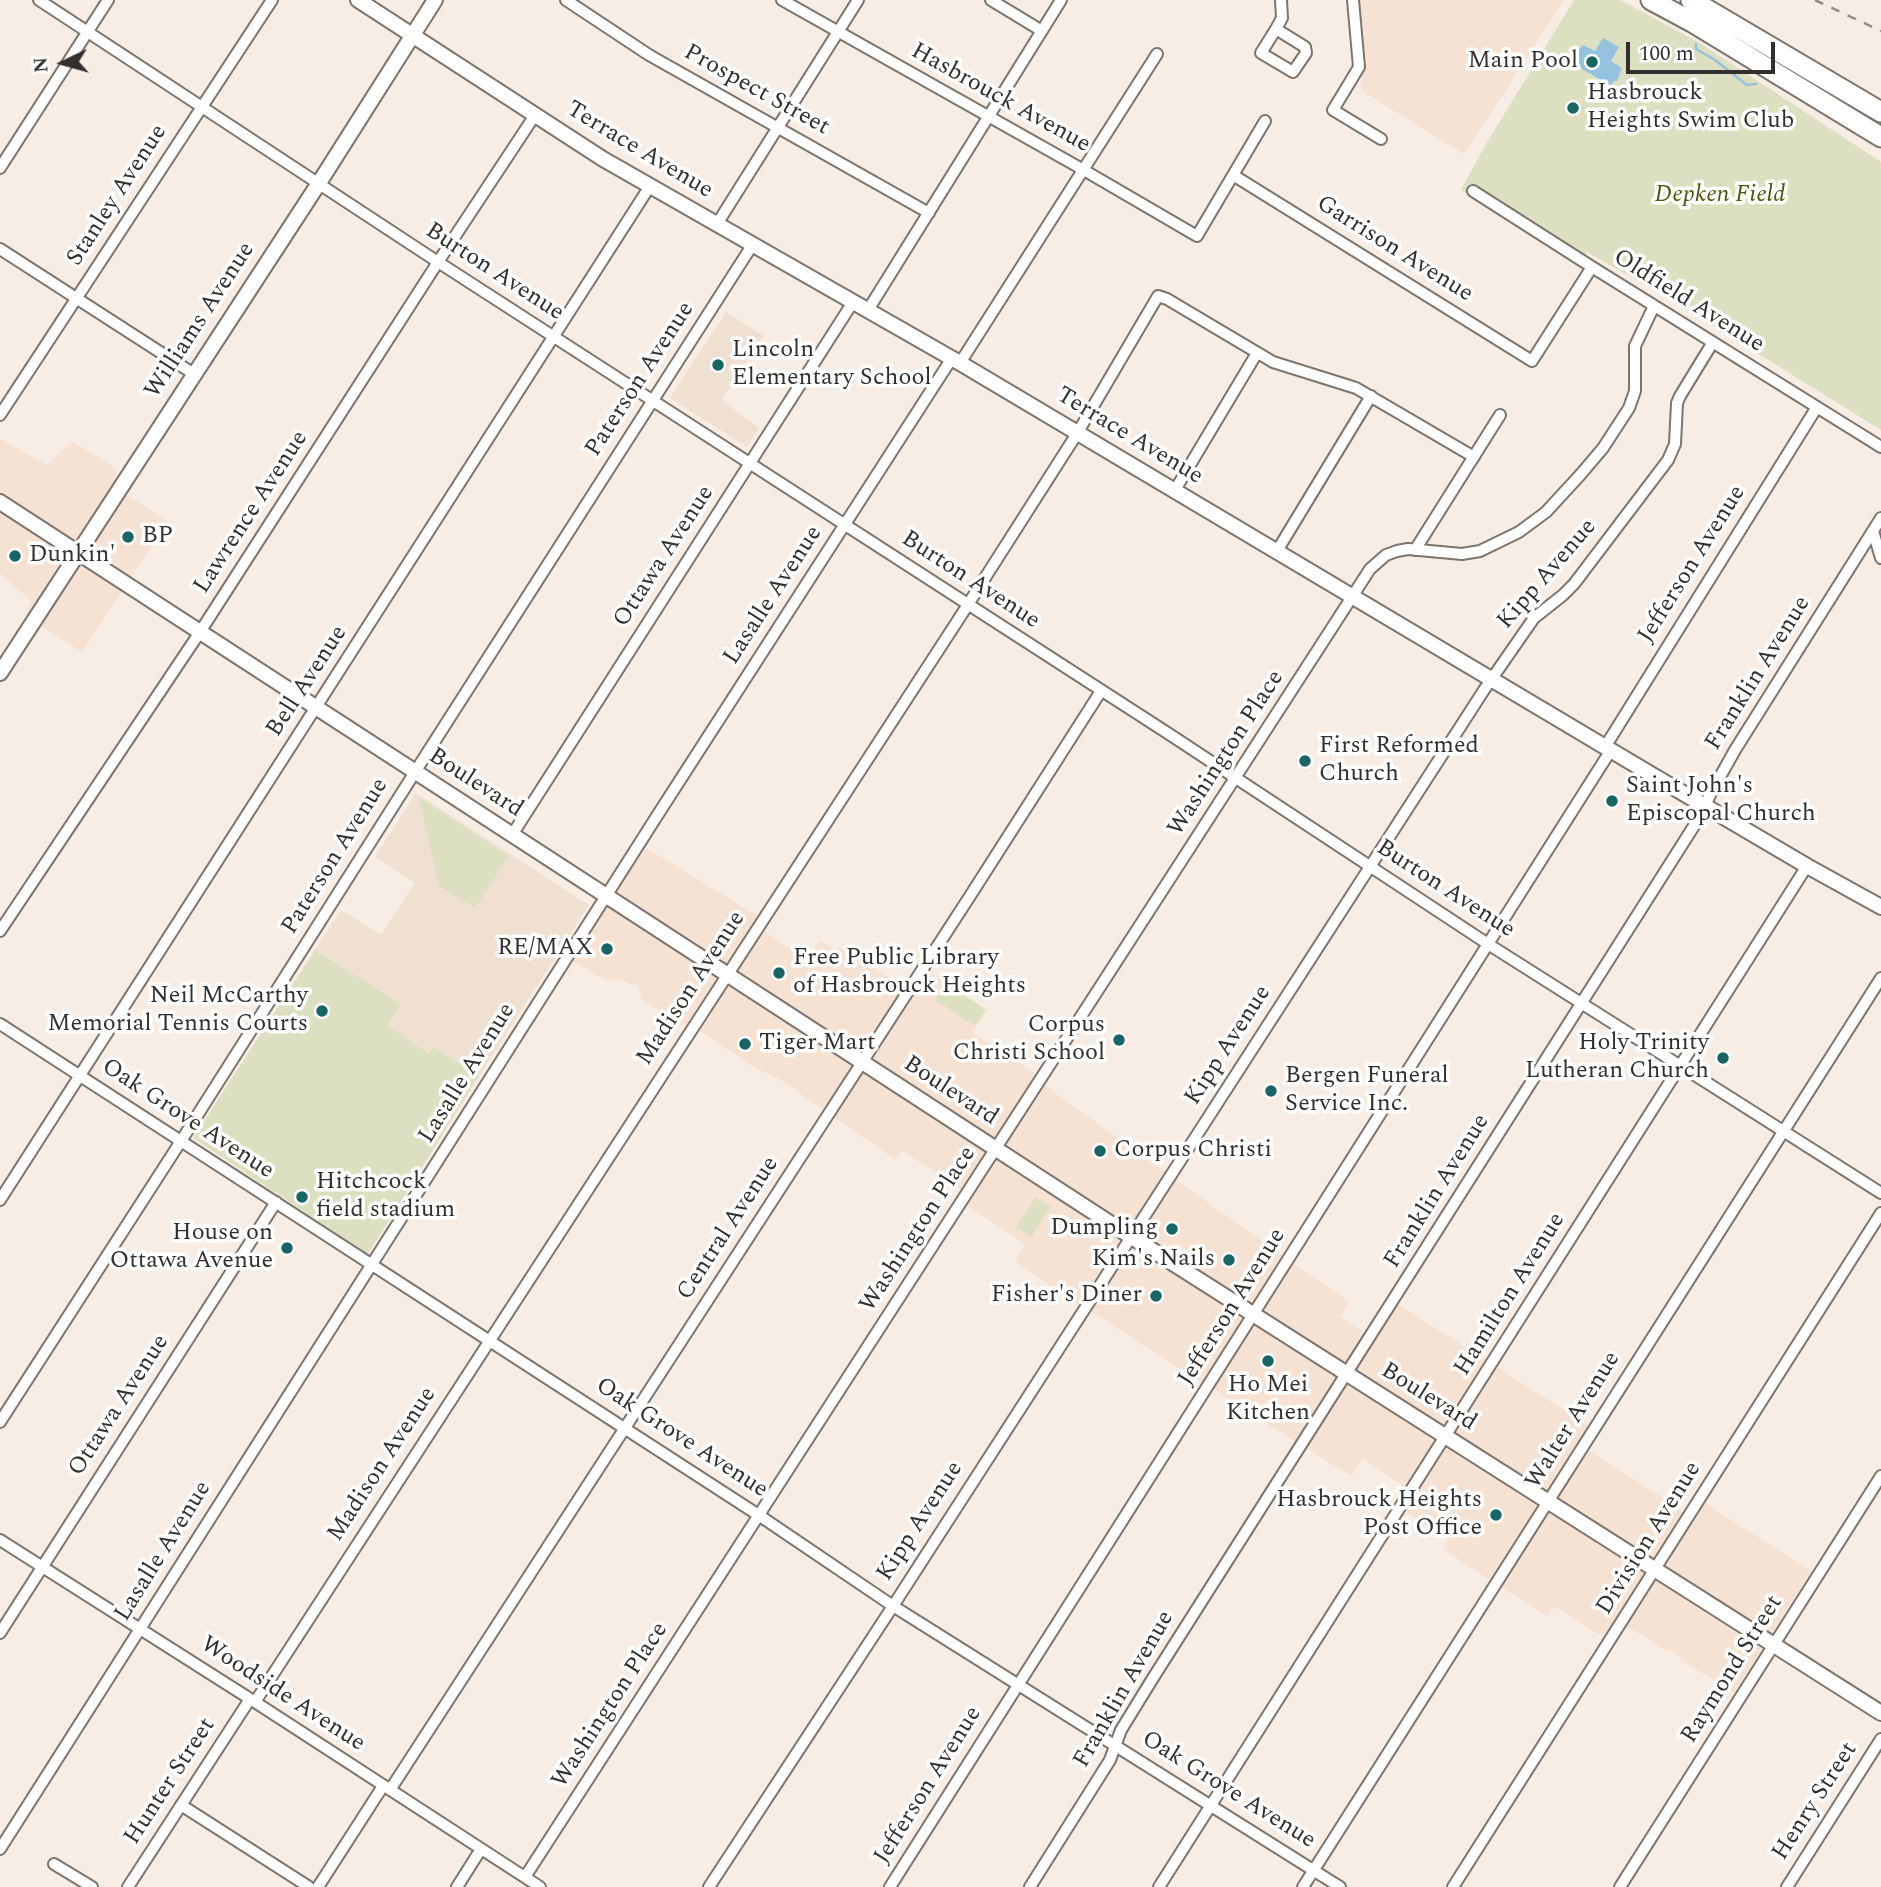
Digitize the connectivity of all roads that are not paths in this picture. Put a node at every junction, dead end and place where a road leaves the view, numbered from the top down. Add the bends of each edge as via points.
1 (39, 0) edge
2 (108, 0) edge
3 (272, 0) edge
4 (358, 0) edge
5 (435, 0) edge
6 (566, 0) edge
7 (782, 0) edge
8 (858, 0) edge
9 (991, 0) edge
10 (1061, 0) edge
11 (1281, 0) edge
12 (1353, 0) edge
13 (1651, 0) edge
14 (1691, 0) edge
15 (1276, 29) dead end
16 (1042, 31) junction
17 (838, 32) junction
18 (87, 33) junction
19 (412, 35) junction
20 (1157, 54) dead end
21 (201, 107) junction
22 (1881, 112) edge
23 (535, 115) junction
24 (990, 117) junction
25 (1265, 121) dead end
26 (778, 127) junction
27 (1881, 137) edge
28 (1381, 139) dead end
29 (0, 168) edge
30 (1082, 169) junction
31 (1233, 175) junction
32 (318, 183) junction
33 (650, 186) junction
34 (1473, 191) dead end
35 (929, 213) junction
36 (717, 224) junction
37 (753, 244) junction
38 (0, 249) edge
39 (438, 262) junction
40 (1592, 267) junction
41 (77, 298) junction
42 (853, 302) junction
43 (1654, 306) junction
44 (868, 310) junction
45 (553, 337) junction
46 (1713, 342) junction
47 (1257, 353) junction
48 (956, 361) junction
49 (194, 374) junction
50 (1371, 396) junction
51 (652, 401) junction
52 (1817, 407) junction
53 (0, 415) edge
54 (1500, 415) dead end
55 (1078, 432) junction
56 (1881, 447) edge
57 (1474, 457) junction
58 (749, 464) junction
59 (1175, 490) junction
60 (0, 502) edge
61 (1881, 518) edge
62 (845, 526) junction
63 (1873, 531) junction
64 (1415, 550) junction
65 (1277, 551) junction
66 (78, 553) junction
67 (1881, 558) edge
68 (1353, 597) junction
69 (966, 604) junction
70 (200, 632) junction
71 (2, 667) edge
72 (1491, 679) junction
73 (1101, 691) junction
74 (316, 708) junction
75 (1608, 748) junction
76 (415, 772) junction
77 (1236, 779) junction
78 (1705, 805) junction
79 (512, 835) junction
80 (1374, 860) junction
81 (1807, 866) junction
82 (607, 896) junction
83 (1881, 907) edge
84 (0, 931) edge
85 (1488, 944) junction
86 (727, 975) junction
87 (1881, 978) edge
88 (1581, 1003) junction
89 (0, 1024) edge
90 (862, 1062) junction
91 (1681, 1066) junction
92 (80, 1076) junction
93 (1783, 1131) junction
94 (181, 1141) junction
95 (996, 1149) junction
96 (1881, 1193) edge
97 (0, 1200) edge
98 (276, 1202) junction
99 (1881, 1213) edge
100 (1130, 1236) junction
101 (372, 1264) junction
102 (1254, 1314) junction
103 (488, 1340) junction
104 (1347, 1373) junction
105 (0, 1423) edge
106 (625, 1429) junction
107 (1446, 1436) junction
108 (1881, 1476) edge
109 (1549, 1501) junction
110 (760, 1516) junction
111 (0, 1540) edge
112 (42, 1567) junction
113 (1655, 1569) junction
114 (892, 1606) junction
115 (140, 1629) junction
116 (0, 1633) edge
117 (1774, 1644) junction
118 (1018, 1685) junction
119 (252, 1701) junction
120 (1881, 1713) edge
121 (1881, 1739) edge
122 (1115, 1744) junction
123 (387, 1788) junction
124 (181, 1805) junction
125 (1210, 1805) junction
126 (0, 1849) edge
127 (481, 1849) junction
128 (54, 1864) dead end
129 (1314, 1870) junction
130 (525, 1877) junction
131 (92, 1887) edge
132 (128, 1887) edge
133 (309, 1887) edge
134 (318, 1887) edge
135 (457, 1887) edge
136 (540, 1887) edge
137 (709, 1887) edge
138 (890, 1887) edge
139 (1030, 1887) edge
140 (1159, 1887) edge
141 (1303, 1887) edge
142 (1340, 1887) edge
143 (1453, 1887) edge
144 (1619, 1887) edge
145 (1787, 1887) edge

1 - 18 street, Burton Avenue
2 - 18 street
3 - 21 street, Stanley Avenue
4 - 19 street, Terrace Avenue
5 - 19 street, Williams Avenue
6 - 26 street, Prospect Street via 649,55
7 - 17 street, Hasbrouck Avenue
8 - 17 street
9 - 16 street
10 - 16 street
11 - 15 street via 1283,18
12 - 28 street via 1359,67 1333,110
13 - 27 highway
14 - 22 highway
16 - 24 street
17 - 24 street, Hasbrouck Avenue
17 - 26 street
18 - 21 street, Burton Avenue
18 - 29 street
19 - 23 street, Terrace Avenue
19 - 32 street, Williams Avenue
20 - 30 street, Lasalle Avenue
21 - 32 street, Burton Avenue
21 - 41 street, Stanley Avenue
23 - 33 street, Terrace Avenue
23 - 39 street, Lawrence Avenue
24 - 30 street, Hasbrouck Avenue
24 - 35 street
25 - 31 street
26 - 35 street, Prospect Street
26 - 36 street
30 - 31 street, Hasbrouck Avenue via 1197,236
30 - 48 street, Lasalle Avenue
31 - 40 street, Garrison Avenue via 1532,361
32 - 39 street, Burton Avenue
32 - 49 street, Williams Avenue
33 - 36 street, Terrace Avenue
33 - 45 street, Bell Avenue
34 - 40 street, Oldfield Avenue
35 - 44 street
36 - 37 street, Terrace Avenue
37 - 42 street, Terrace Avenue
37 - 51 street, Paterson Avenue
38 - 41 street
39 - 45 street, Burton Avenue
39 - 70 street, Lawrence Avenue
40 - 43 street, Oldfield Avenue
41 - 49 street
41 - 53 street, Stanley Avenue
42 - 44 street, Terrace Avenue
42 - 58 street, Ottawa Avenue
43 - 46 street, Oldfield Avenue
43 - 64 street, Washington Place via 1635,346 1635,391 1629,408 1603,448 1546,512 1480,551
44 - 48 street, Terrace Avenue
45 - 51 street, Burton Avenue
45 - 74 street, Bell Avenue
46 - 52 street, Oldfield Avenue
46 - 72 street, Kipp Avenue via 1680,396 1675,444 1668,460 1574,584 1534,618
47 - 50 street
47 - 55 street, Madison Avenue via 1158,296
47 - 59 street
48 - 55 street, Terrace Avenue
48 - 62 street, Lasalle Avenue
49 - 66 street, Williams Avenue
50 - 57 street
50 - 65 street
51 - 58 street, Burton Avenue
51 - 76 street, Paterson Avenue
52 - 56 street, Oldfield Avenue
52 - 75 street, Jefferson Avenue
54 - 57 street
55 - 59 street, Terrace Avenue
55 - 69 street, Madison Avenue
57 - 64 street
58 - 62 street, Burton Avenue
58 - 79 street, Ottawa Avenue
59 - 65 street, Terrace Avenue
60 - 66 street, Boulevard
61 - 63 street, Franklin Avenue
62 - 69 street, Burton Avenue
62 - 82 street, Lasalle Avenue
63 - 67 street
63 - 78 street, Franklin Avenue
64 - 68 street, Washington Place via 1397,551 1377,561
65 - 68 street, Terrace Avenue
66 - 70 street, Boulevard
66 - 71 street, Williams Avenue
68 - 72 street, Terrace Avenue
68 - 77 street, Washington Place
69 - 73 street, Burton Avenue
69 - 86 street, Madison Avenue
70 - 74 street, Boulevard
70 - 84 street, Lawrence Avenue
72 - 75 street, Terrace Avenue
72 - 80 street, Kipp Avenue
73 - 77 street, Burton Avenue
73 - 90 street, Central Avenue
74 - 76 street, Boulevard
74 - 92 street, Bell Avenue
75 - 78 street, Terrace Avenue
75 - 85 street, Jefferson Avenue
76 - 79 street, Boulevard
76 - 94 street, Paterson Avenue
77 - 80 street, Burton Avenue
77 - 95 street, Washington Place
78 - 81 street, Terrace Avenue
78 - 88 street, Franklin Avenue
79 - 82 street, Boulevard
80 - 85 street, Burton Avenue
80 - 100 street, Kipp Avenue
81 - 83 street, Terrace Avenue
81 - 91 street, Hamilton Avenue
82 - 86 street, Boulevard
82 - 101 street, Lasalle Avenue
85 - 88 street, Burton Avenue
85 - 102 street, Jefferson Avenue
86 - 90 street, Boulevard
86 - 103 street, Madison Avenue
87 - 93 street, Walter Avenue
88 - 91 street, Burton Avenue
88 - 104 street, Franklin Avenue
89 - 92 street, Oak Grove Avenue
90 - 95 street, Boulevard
90 - 106 street, Central Avenue
91 - 93 street, Burton Avenue
91 - 107 street, Hamilton Avenue
92 - 94 street, Oak Grove Avenue
92 - 97 street, Bell Avenue
93 - 96 street, Burton Avenue
93 - 109 street, Walter Avenue
94 - 98 street, Oak Grove Avenue
94 - 105 street, Paterson Avenue
95 - 100 street, Boulevard
95 - 110 street, Washington Place
98 - 101 street, Oak Grove Avenue
98 - 112 street, Ottawa Avenue
99 - 113 street, Division Avenue
100 - 102 street, Boulevard
100 - 114 street, Kipp Avenue
101 - 103 street, Oak Grove Avenue
101 - 115 street, Lasalle Avenue
102 - 104 street, Boulevard
102 - 118 street, Jefferson Avenue
103 - 106 street, Oak Grove Avenue
103 - 119 street, Madison Avenue
104 - 107 street, Boulevard
104 - 122 street, Franklin Avenue
106 - 110 street, Oak Grove Avenue
106 - 123 street, Central Avenue
107 - 109 street, Boulevard
107 - 125 street, Hamilton Avenue
108 - 117 street, Raymond Street
109 - 113 street, Boulevard
109 - 129 street, Walter Avenue
110 - 114 street, Oak Grove Avenue
110 - 130 street, Washington Place
111 - 112 street, Woodside Avenue
112 - 115 street, Woodside Avenue
112 - 116 street, Ottawa Avenue
113 - 117 street, Boulevard
113 - 143 street, Division Avenue
114 - 118 street, Oak Grove Avenue
114 - 137 street, Kipp Avenue
115 - 119 street, Woodside Avenue
115 - 126 street, Lasalle Avenue
117 - 120 street, Boulevard
117 - 144 street, Raymond Street
118 - 122 street, Oak Grove Avenue
118 - 138 street, Jefferson Avenue
119 - 123 street, Woodside Avenue
119 - 124 street, Hunter Street
121 - 145 street, Henry Street
122 - 125 street, Oak Grove Avenue
122 - 139 street, Franklin Avenue via 1110,1760
123 - 127 street, Woodside Avenue
123 - 134 street, Central Avenue
124 - 132 street, Hunter Street
124 - 133 street
125 - 129 street, Oak Grove Avenue
125 - 140 street, Hamilton Avenue
127 - 130 street, Woodside Avenue
127 - 135 street
128 - 131 street
129 - 141 street, Walter Avenue
129 - 142 street, Oak Grove Avenue
130 - 136 street, Woodside Avenue

